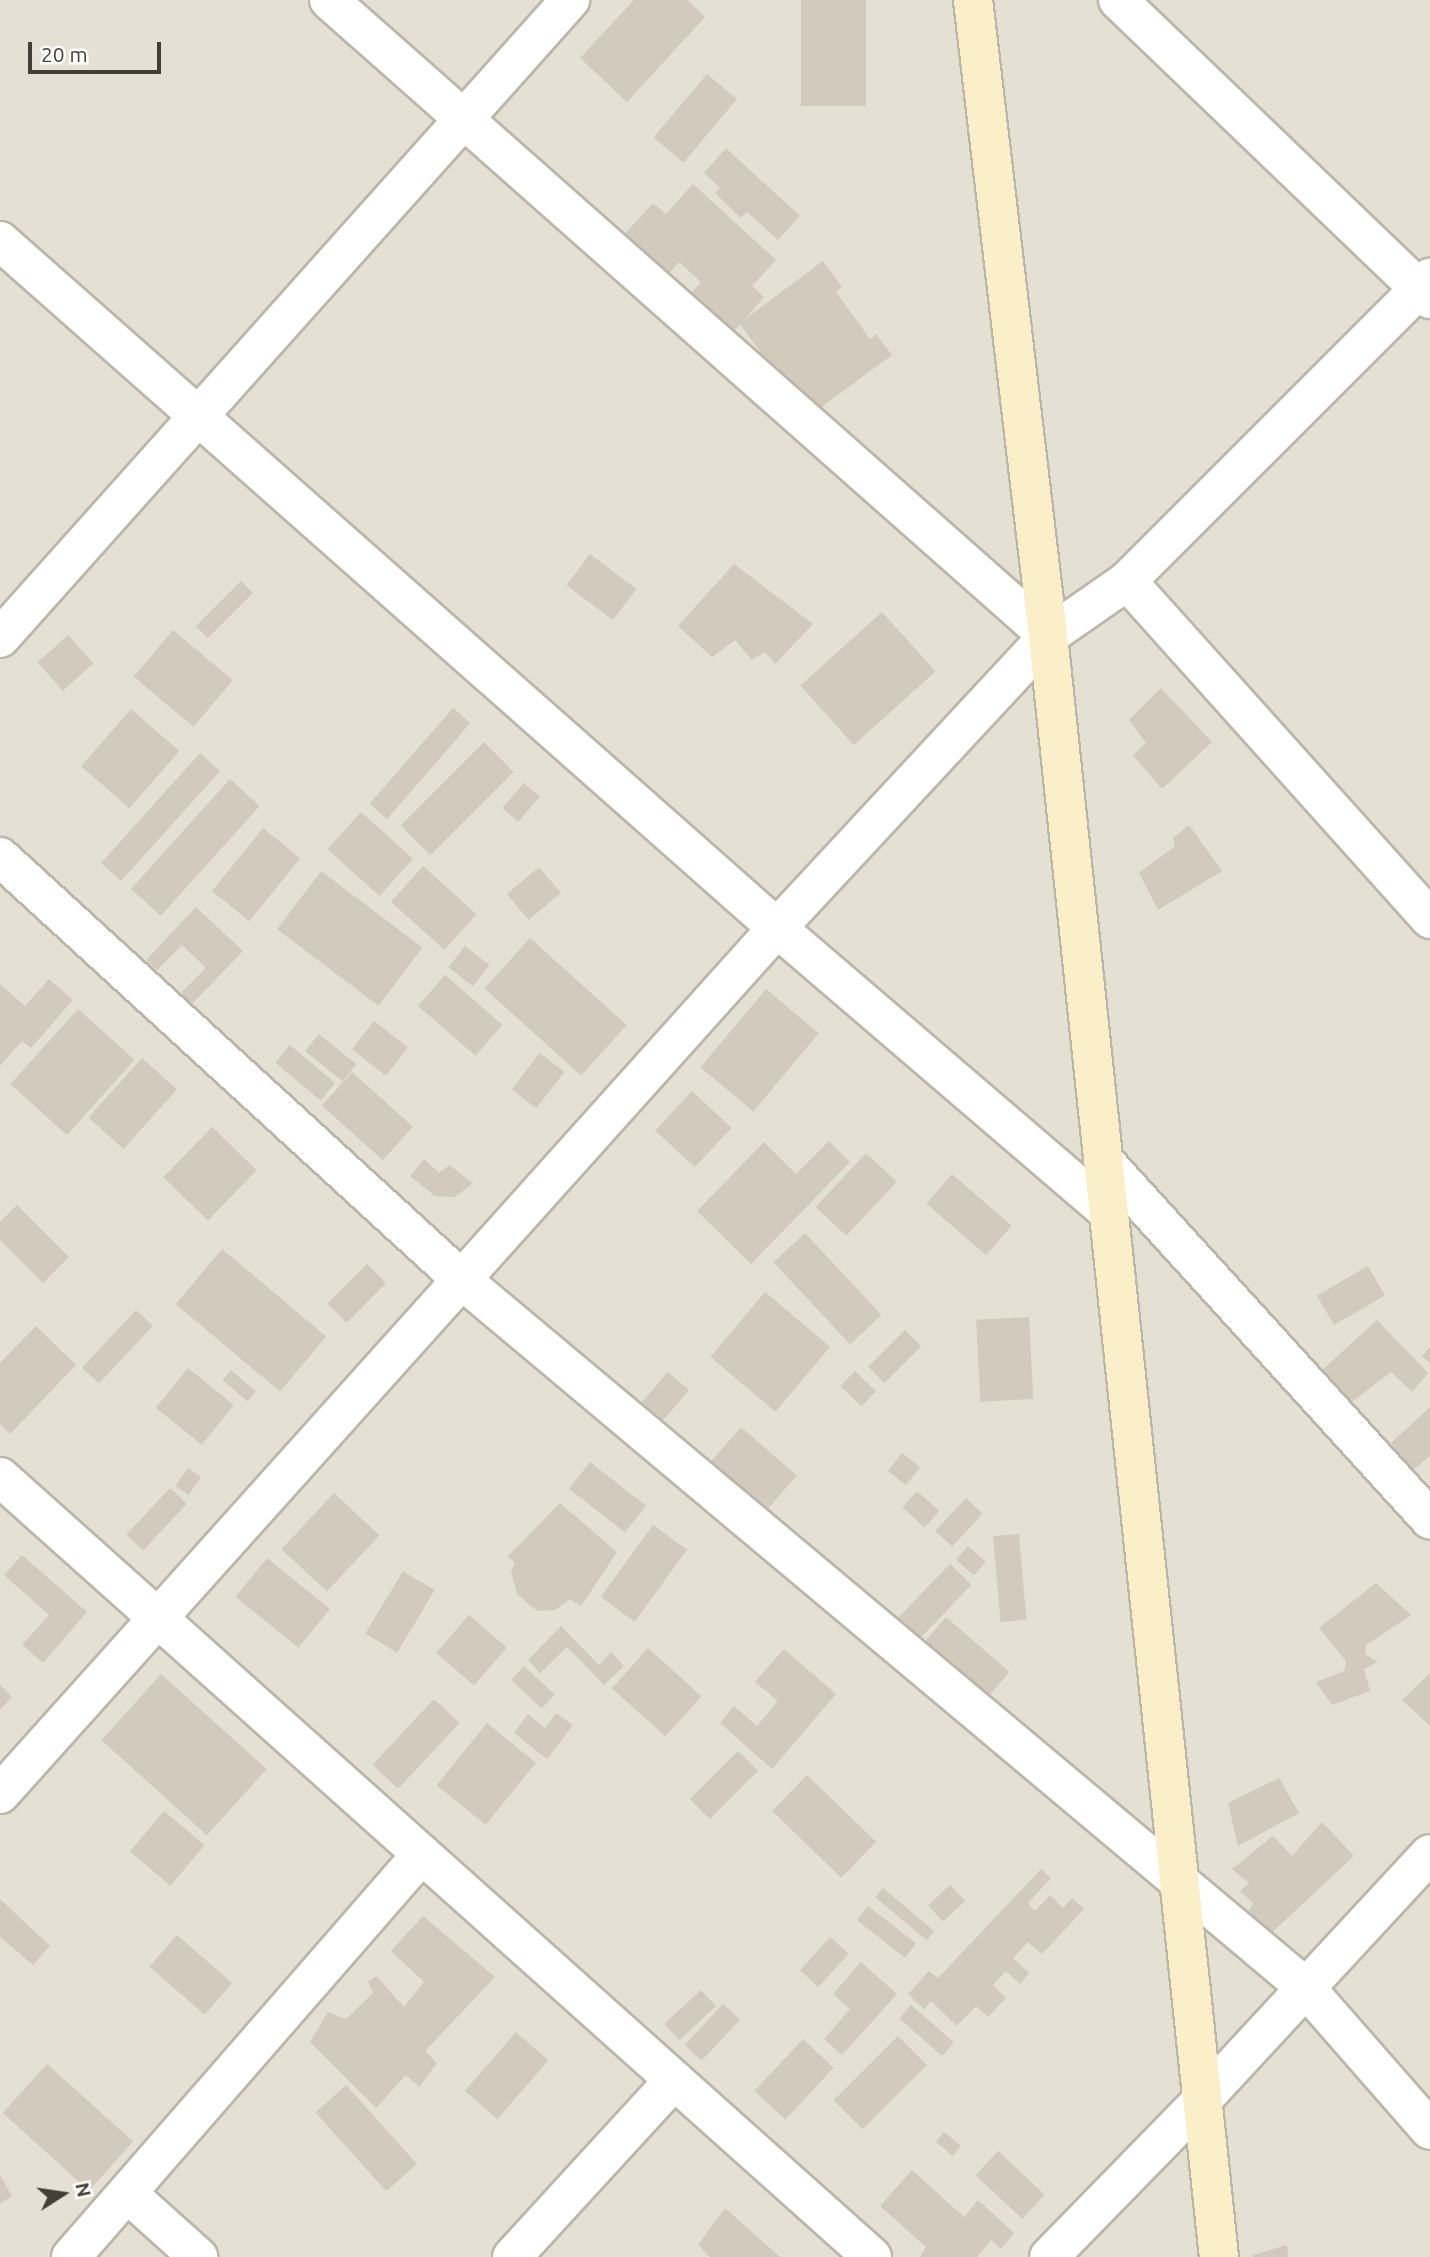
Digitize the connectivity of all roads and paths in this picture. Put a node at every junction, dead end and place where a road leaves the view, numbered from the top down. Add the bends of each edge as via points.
1 (329, 0) edge
2 (570, 0) edge
3 (973, 0) edge
4 (1118, 0) edge
5 (463, 120) junction
6 (0, 241) edge
7 (1427, 289) edge
8 (196, 419) junction
9 (1127, 581) junction
10 (1048, 636) junction
11 (0, 638) edge
12 (0, 857) edge
13 (1430, 919) edge
14 (777, 928) junction
15 (1103, 1160) junction
16 (1109, 1213) junction
17 (462, 1280) junction
18 (0, 1477) edge
19 (1430, 1519) edge
20 (159, 1618) junction
21 (0, 1794) edge
22 (422, 1854) junction
23 (1430, 1854) edge
24 (1178, 1877) junction
25 (1304, 1986) junction
26 (674, 2080) junction
27 (1202, 2100) junction
28 (1430, 2130) edge
29 (127, 2193) junction
30 (71, 2257) edge
31 (198, 2257) edge
32 (512, 2257) edge
33 (872, 2257) edge
34 (1049, 2257) edge
35 (1219, 2257) edge

1 - 5 street
2 - 5 street
3 - 10 street
4 - 7 street
5 - 8 street
5 - 10 street
6 - 8 street
7 - 9 street
8 - 11 street
8 - 14 street
9 - 10 street
9 - 13 street
10 - 14 street
10 - 15 street
12 - 17 street
14 - 16 street
14 - 17 street
15 - 16 street
15 - 19 street
16 - 24 street
17 - 20 street
17 - 24 street
18 - 20 street
20 - 21 street
20 - 22 street
22 - 26 street
22 - 29 street
23 - 25 street
24 - 25 street
24 - 27 street
25 - 27 street
25 - 28 street
26 - 32 street
26 - 33 street
27 - 34 street
27 - 35 street
29 - 30 street
29 - 31 street

